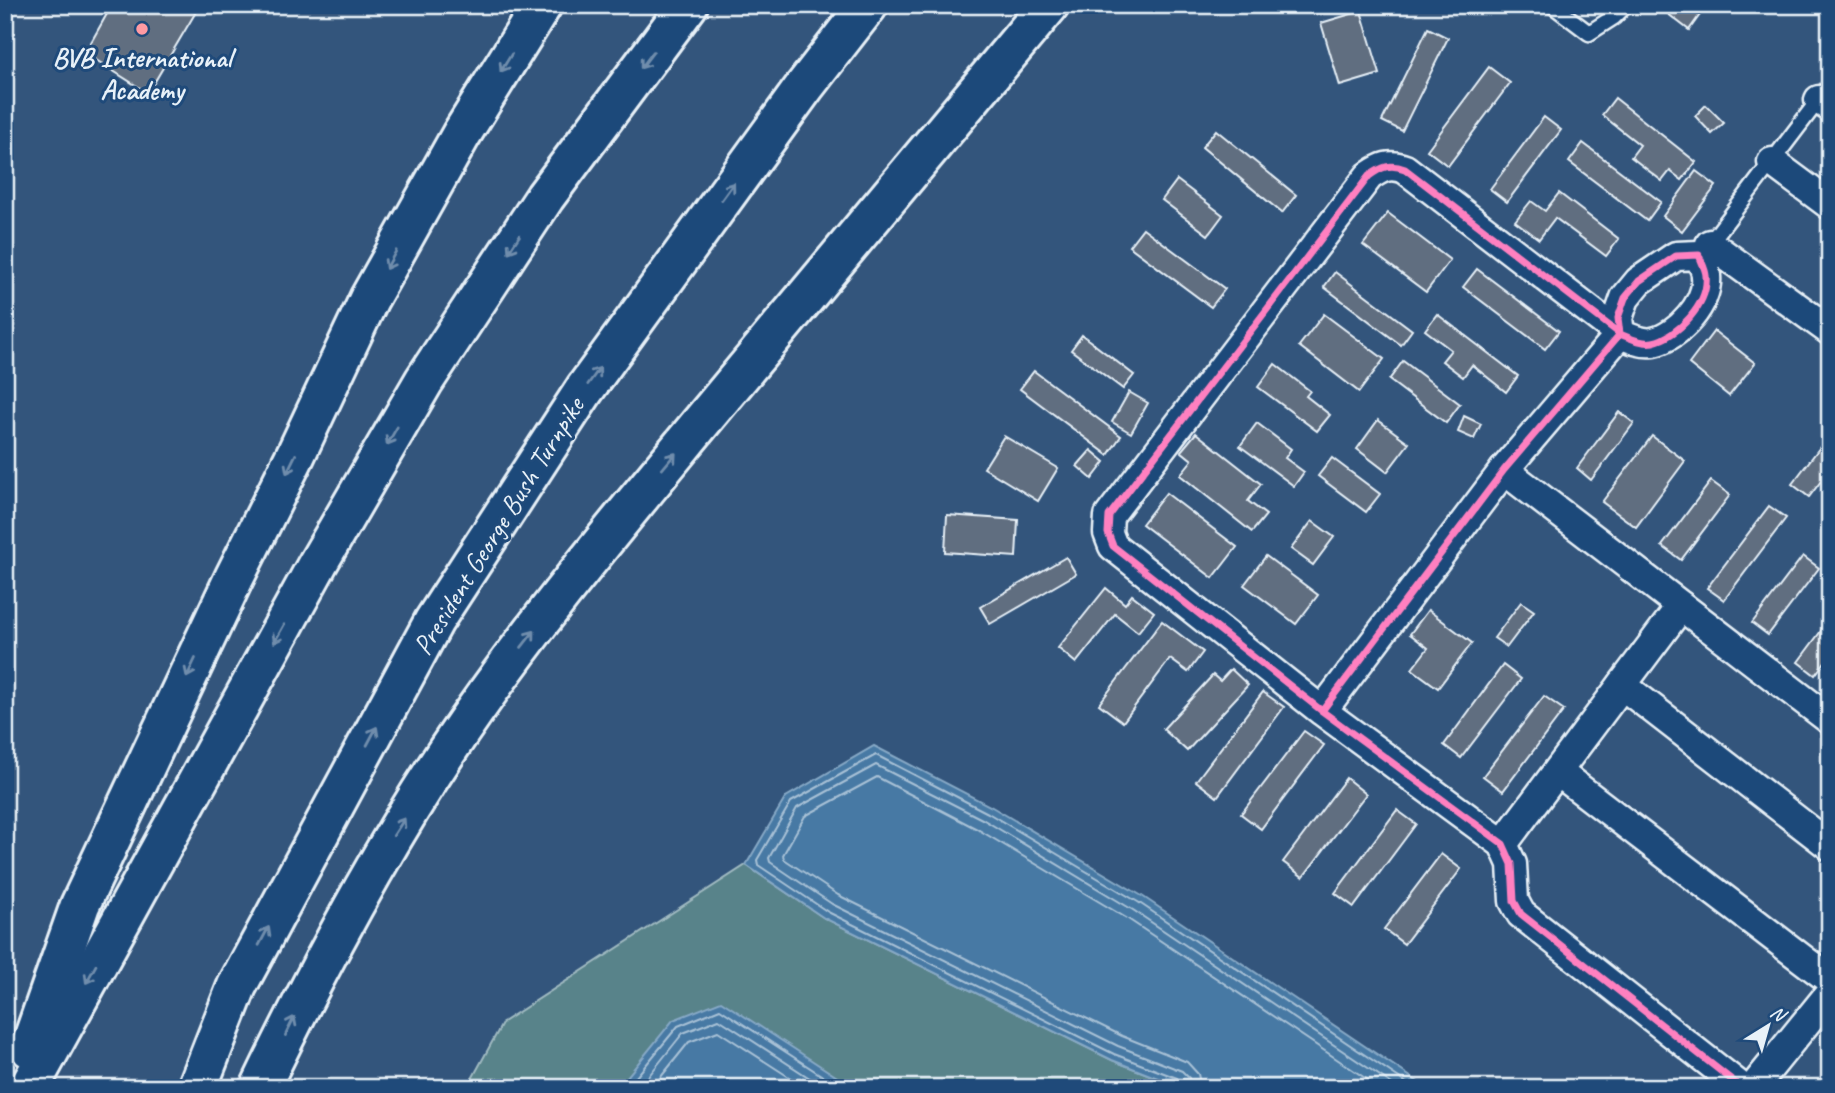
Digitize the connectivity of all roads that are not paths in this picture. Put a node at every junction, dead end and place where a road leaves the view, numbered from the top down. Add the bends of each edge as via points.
1 (542, 5) edge
2 (688, 5) edge
3 (867, 5) edge
4 (1049, 5) edge
5 (1552, 5) edge
6 (1626, 5) edge
7 (1826, 97) edge
8 (1772, 162) junction
9 (1830, 205) edge
10 (1704, 250) junction
11 (1830, 331) edge
12 (1620, 334) junction
13 (1504, 470) junction
14 (1681, 606) junction
15 (1622, 685) junction
16 (1321, 711) junction
17 (1830, 720) edge
18 (1558, 772) junction
19 (1503, 844) junction
20 (1830, 846) edge
21 (1830, 980) edge
22 (1830, 993) edge
23 (16, 1088) edge
24 (29, 1088) edge
25 (197, 1088) edge
26 (260, 1088) edge
27 (1742, 1088) edge
28 (1753, 1088) edge

1 -> 23 highway via 461,135 369,299 80,905
2 -> 24 highway via 545,197 424,381 318,563
25 -> 3 highway, President George Bush Turnpike via 237,986 434,621 585,389
26 -> 4 highway via 386,846 513,657 621,519
5 - 6 lane via 1589,33
7 - 8 lane
8 - 9 street
8 - 10 lane
10 - 11 street
10 - 12 street via 1676,256 1639,281 1625,298 1618,318
10 - 12 street via 1704,296 1694,312 1674,331 1650,343
12 - 13 street
12 - 16 street via 1405,169 1394,165 1369,176 1109,516 1113,546
13 - 14 street
13 - 16 street
14 - 15 street
14 - 17 street
15 - 18 street
15 - 20 street
16 - 19 street
18 - 19 street
18 - 21 street
19 - 27 street via 1512,864 1514,901 1521,914
22 - 28 street

